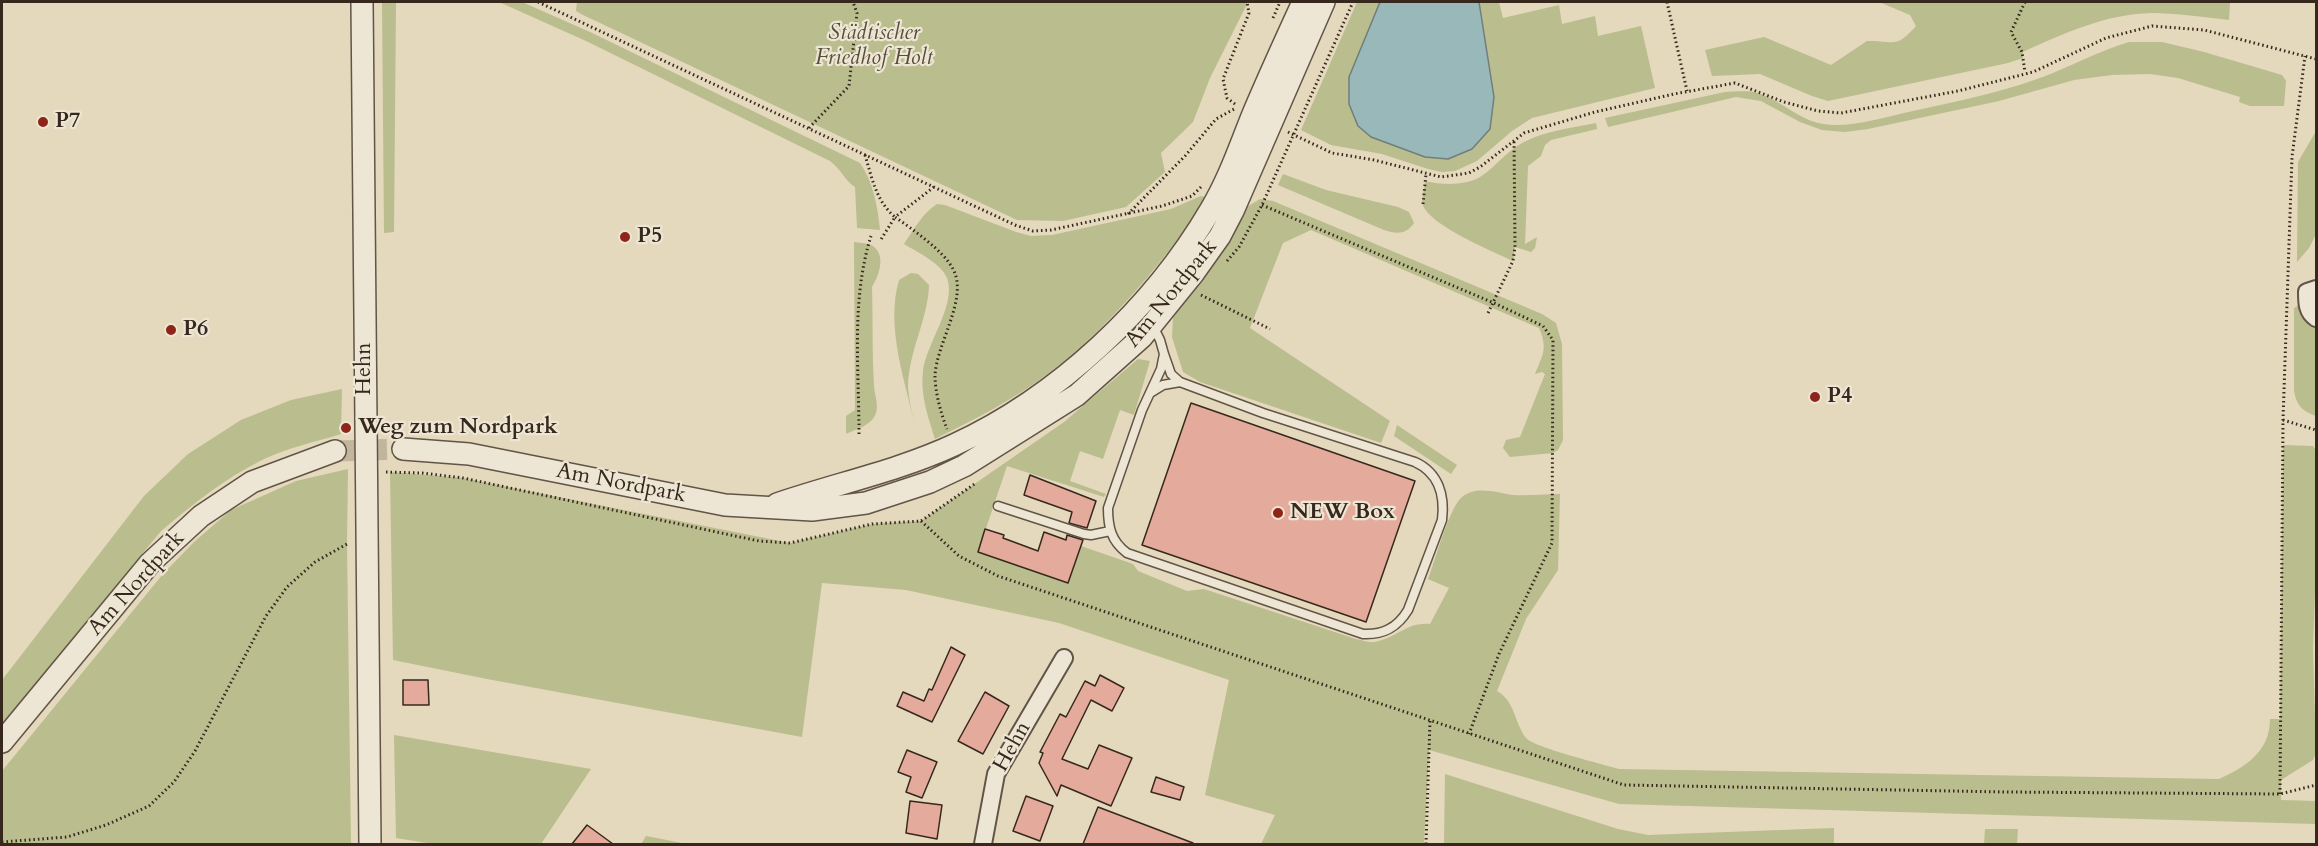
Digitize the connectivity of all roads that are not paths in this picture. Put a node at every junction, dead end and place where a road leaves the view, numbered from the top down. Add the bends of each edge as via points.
1 (362, 2) edge
2 (1303, 2) edge
3 (1324, 2) edge
4 (2312, 291) edge
5 (2316, 318) edge
6 (1152, 324) junction
7 (1164, 354) junction
8 (1180, 382) junction
9 (1150, 394) junction
10 (403, 449) tunnel mouth
11 (335, 451) tunnel mouth
12 (998, 506) dead end
13 (768, 507) junction
14 (1110, 531) junction
15 (1064, 658) dead end
16 (2, 742) edge
17 (370, 844) edge
18 (983, 844) edge

1 - 17 street, Hehn
2 - 13 street, Am Nordpark via 1216,199 1175,265 1126,319 1062,379 1007,417 955,445
3 - 6 street, Am Nordpark via 1220,236
4 - 5 street via 2307,304
6 - 7 lane
6 - 13 street, Am Nordpark via 1077,395 964,466 866,503 812,510
7 - 8 lane via 1171,374
7 - 9 lane
8 - 9 lane via 1163,385
8 - 14 lane via 1424,466 1438,482 1444,506 1408,610 1402,620 1384,632 1362,634 1127,553
9 - 14 lane via 1108,508
10 - 13 street, Am Nordpark via 469,454 725,505
11 - 16 street, Am Nordpark via 252,482 201,516 150,563
12 - 14 lane via 1084,534
15 - 18 street, Hehn via 996,774

